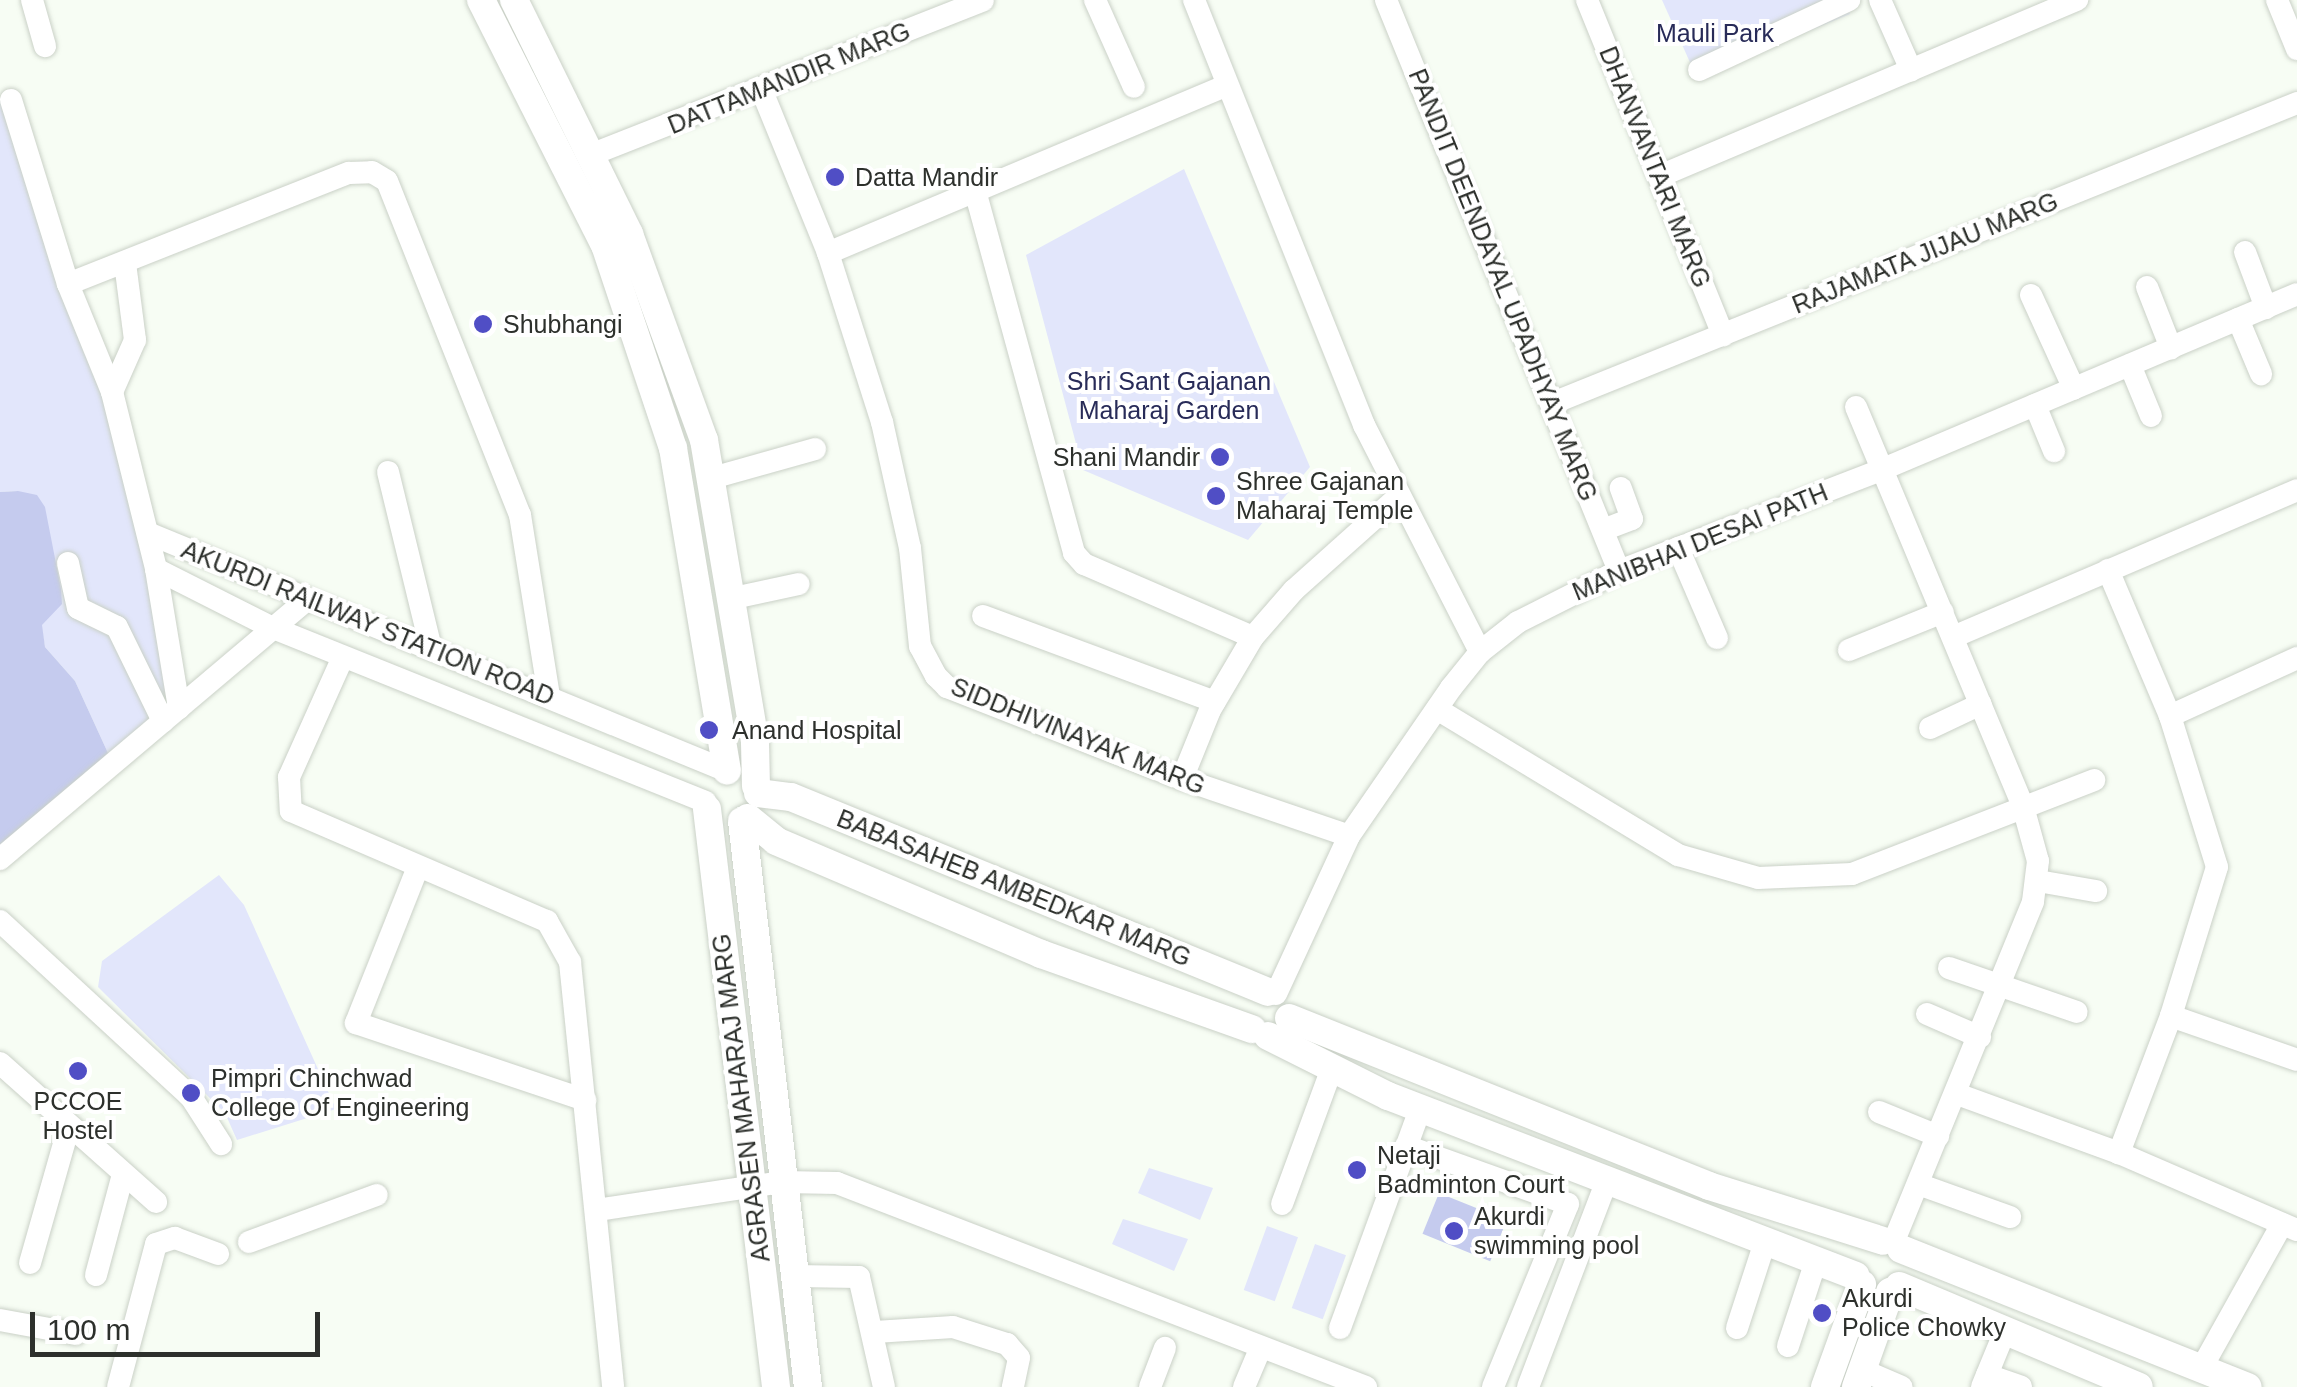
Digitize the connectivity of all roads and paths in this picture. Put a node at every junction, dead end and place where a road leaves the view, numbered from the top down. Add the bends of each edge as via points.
1 (32, 0) edge
2 (983, 0) edge
3 (1095, 0) edge
4 (1194, 0) edge
5 (1386, 0) edge
6 (1587, 0) edge
7 (1849, 0) edge
8 (1880, 0) edge
9 (2076, 0) edge
10 (2277, 0) edge
11 (522, 3) edge
12 (486, 10) edge
13 (45, 46) dead end
14 (2297, 50) edge
15 (1699, 70) dead end
16 (1911, 70) junction
17 (1227, 85) junction
18 (1134, 86) dead end
19 (762, 91) junction
20 (11, 100) dead end
21 (2297, 103) edge
22 (594, 154) junction
23 (1660, 176) junction
24 (974, 187) junction
25 (2245, 252) dead end
26 (828, 253) junction
27 (125, 262) junction
28 (68, 284) junction
29 (2147, 288) dead end
30 (2297, 294) edge
31 (2031, 295) dead end
32 (2266, 308) junction
33 (2238, 319) junction
34 (1723, 335) junction
35 (2170, 348) junction
36 (2130, 365) junction
37 (2261, 374) dead end
38 (2074, 389) junction
39 (112, 392) junction
40 (1553, 403) junction
41 (2035, 405) junction
42 (1856, 407) dead end
43 (2151, 416) dead end
44 (814, 450) dead end
45 (2054, 450) dead end
46 (1883, 469) junction
47 (388, 472) dead end
48 (712, 478) junction
49 (1622, 488) dead end
50 (2297, 490) edge
51 (1398, 496) junction
52 (1603, 530) junction
53 (150, 534) junction
54 (1678, 548) junction
55 (68, 562) dead end
56 (156, 569) junction
57 (1619, 570) junction
58 (2108, 570) junction
59 (799, 584) dead end
60 (734, 598) junction
61 (308, 599) junction
62 (1943, 612) junction
63 (983, 616) dead end
64 (273, 628) junction
65 (1953, 636) junction
66 (1253, 637) junction
67 (1717, 638) dead end
68 (431, 648) junction
69 (1849, 650) dead end
70 (1480, 652) junction
71 (343, 657) junction
72 (2297, 658) edge
73 (549, 697) junction
74 (1214, 702) junction
75 (1981, 704) junction
76 (1436, 709) junction
77 (171, 714) junction
78 (2170, 716) junction
79 (1930, 728) dead end
80 (727, 771) junction
81 (1182, 779) junction
82 (2094, 780) dead end
83 (2022, 803) junction
84 (751, 804) junction
85 (706, 805) junction
86 (1349, 836) junction
87 (0, 859) edge
88 (418, 866) junction
89 (2038, 881) junction
90 (2096, 890) dead end
91 (0, 921) edge
92 (1949, 968) dead end
93 (2000, 986) junction
94 (2077, 1012) dead end
95 (1271, 1014) junction
96 (1927, 1014) dead end
97 (2172, 1016) junction
98 (1980, 1036) junction
99 (2297, 1060) edge
100 (0, 1063) edge
101 (1332, 1071) junction
102 (1957, 1094) junction
103 (585, 1100) junction
104 (1420, 1109) junction
105 (1879, 1112) dead end
106 (69, 1126) junction
107 (1938, 1136) junction
108 (221, 1144) dead end
109 (1406, 1146) junction
110 (2118, 1152) junction
111 (123, 1174) junction
112 (783, 1182) junction
113 (1606, 1183) junction
114 (1918, 1184) junction
115 (752, 1185) junction
116 (377, 1196) dead end
117 (156, 1202) dead end
118 (1282, 1204) dead end
119 (597, 1210) junction
120 (2010, 1218) dead end
121 (2290, 1227) edge
122 (249, 1242) dead end
123 (1765, 1242) junction
124 (1892, 1244) junction
125 (218, 1254) dead end
126 (1816, 1261) junction
127 (30, 1263) dead end
128 (96, 1275) dead end
129 (794, 1276) junction
130 (1859, 1280) junction
131 (1894, 1289) junction
132 (0, 1320) edge
133 (1340, 1328) dead end
134 (1737, 1328) dead end
135 (2005, 1331) junction
136 (875, 1332) junction
137 (76, 1334) dead end
138 (1788, 1346) dead end
139 (1261, 1347) junction
140 (1165, 1348) dead end
141 (2200, 1369) junction
142 (1859, 1379) edge
143 (1984, 1381) edge
144 (118, 1387) edge
145 (613, 1387) edge
146 (776, 1387) edge
147 (808, 1387) edge
148 (884, 1387) edge
149 (1012, 1387) edge
150 (1150, 1387) edge
151 (1244, 1387) edge
152 (1366, 1387) edge
153 (1492, 1387) edge
154 (1528, 1387) edge
155 (1825, 1387) edge
156 (1902, 1387) edge
157 (2021, 1387) edge
158 (2139, 1387) edge
159 (2247, 1387) edge

1 - 13 street
2 - 19 street, DATTAMANDIR MARG
3 - 18 street
4 - 17 street
5 - 40 street, PANDIT DEENDAYAL UPADHYAY MARG
6 - 23 street, DHANVANTARI MARG
7 - 15 street
8 - 16 street
9 - 16 street
10 - 14 street
11 - 12 street
11 - 22 main road
12 - 80 main road via 605,245 673,448
16 - 23 street
17 - 24 street
17 - 51 street via 1308,293
19 - 22 street, DATTAMANDIR MARG
19 - 26 street, SIDDHIVINAYAK MARG
20 - 28 street
21 - 34 street, RAJAMATA JIJAU MARG
22 - 48 main road via 663,315
23 - 34 street, DHANVANTARI MARG
24 - 26 street
24 - 66 street via 1074,554
25 - 32 street
26 - 81 street, SIDDHIVINAYAK MARG via 882,422 910,548 920,646 936,676 947,687
27 - 28 street
27 - 39 street via 135,340
27 - 73 street via 349,172 372,172 387,181 520,515
28 - 39 street
29 - 35 street
30 - 32 street, MANIBHAI DESAI PATH
31 - 38 street
32 - 33 street, MANIBHAI DESAI PATH
33 - 35 street, MANIBHAI DESAI PATH
33 - 37 street
34 - 40 street, RAJAMATA JIJAU MARG
35 - 36 street, MANIBHAI DESAI PATH
36 - 38 street, MANIBHAI DESAI PATH
36 - 43 street
38 - 41 street, MANIBHAI DESAI PATH
39 - 53 street
40 - 52 street, PANDIT DEENDAYAL UPADHYAY MARG
41 - 45 street
41 - 46 street, MANIBHAI DESAI PATH
42 - 46 street
44 - 48 street
46 - 54 street, MANIBHAI DESAI PATH
46 - 62 street
47 - 68 street
48 - 60 main road
49 - 52 street via 1632,519
50 - 58 street
51 - 66 street via 1294,590
51 - 70 street
52 - 57 street, PANDIT DEENDAYAL UPADHYAY MARG
53 - 56 street, AKURDI RAILWAY STATION ROAD
53 - 61 street, AKURDI RAILWAY STATION ROAD
54 - 57 street, MANIBHAI DESAI PATH
54 - 67 street
55 - 77 street via 78,608 118,627
56 - 64 street, AKURDI RAILWAY STATION ROAD
56 - 77 street
57 - 70 street, MANIBHAI DESAI PATH via 1518,622
58 - 65 street
58 - 78 street
59 - 60 street
60 - 84 main road
61 - 64 street
61 - 68 street, AKURDI RAILWAY STATION ROAD
62 - 65 street
62 - 69 street
63 - 74 street
64 - 71 street, AKURDI RAILWAY STATION ROAD
64 - 77 street
65 - 75 street
66 - 74 street
68 - 73 street, AKURDI RAILWAY STATION ROAD
70 - 76 street, MANIBHAI DESAI PATH
71 - 85 street, AKURDI RAILWAY STATION ROAD
71 - 88 street via 290,777 290,811
72 - 78 street
73 - 80 street, AKURDI RAILWAY STATION ROAD
74 - 81 street
75 - 79 street
75 - 83 street
76 - 83 street via 1678,855 1758,878 1852,874
76 - 86 street, MANIBHAI DESAI PATH
77 - 87 street
78 - 97 street via 2217,867
80 - 84 main road via 746,776
80 - 85 main road via 709,782
81 - 86 street, SIDDHIVINAYAK MARG
82 - 83 street
83 - 89 street
84 - 85 main road via 722,822
84 - 95 main road, BABASAHEB AMBEDKAR MARG via 791,797
84 - 95 main road, BABASAHEB AMBEDKAR MARG via 776,842 1041,954
84 - 112 main road, AGRASEN MAHARAJ MARG
85 - 115 main road, AGRASEN MAHARAJ MARG
86 - 95 street, MANIBHAI DESAI PATH
88 - 103 street via 520,908 559,935 570,962
88 - 103 street via 356,1022
89 - 90 street
89 - 93 street
91 - 108 street via 191,1098
92 - 93 street
93 - 94 street
93 - 98 street
95 - 101 main road, BABASAHEB AMBEDKAR MARG
95 - 124 main road, BABASAHEB AMBEDKAR MARG via 1709,1186
96 - 98 street
97 - 99 street
97 - 110 street
98 - 102 street
100 - 106 street
101 - 104 main road, BABASAHEB AMBEDKAR MARG
101 - 118 street
102 - 107 street
102 - 110 street
103 - 119 street
104 - 109 street
104 - 113 main road, BABASAHEB AMBEDKAR MARG
105 - 107 street
106 - 111 street
106 - 127 street
107 - 114 street
109 - 133 street
109 - 153 street via 1568,1204
110 - 121 street
111 - 117 street
111 - 128 street
112 - 115 street
112 - 129 main road, AGRASEN MAHARAJ MARG
112 - 139 street via 837,1183 898,1202
113 - 123 main road, BABASAHEB AMBEDKAR MARG
113 - 154 street
114 - 120 street
114 - 124 street
115 - 119 street
115 - 146 main road, AGRASEN MAHARAJ MARG
116 - 122 street
119 - 145 street
121 - 141 street
123 - 126 main road, BABASAHEB AMBEDKAR MARG
123 - 134 street
124 - 130 main road via 1860,1252
124 - 131 main road via 1908,1268
124 - 141 main road
125 - 144 street via 176,1238 156,1244
126 - 130 main road, BABASAHEB AMBEDKAR MARG
126 - 138 street
129 - 136 street via 860,1277
129 - 147 main road, AGRASEN MAHARAJ MARG
130 - 131 main road, BABASAHEB AMBEDKAR MARG
130 - 155 main road
131 - 135 main road
131 - 142 main road
132 - 137 street
135 - 143 street
135 - 158 main road
136 - 148 street
136 - 149 street via 953,1327 1008,1344 1019,1358
139 - 151 street
139 - 152 street
140 - 150 street
141 - 159 main road
142 - 156 street
143 - 157 street

